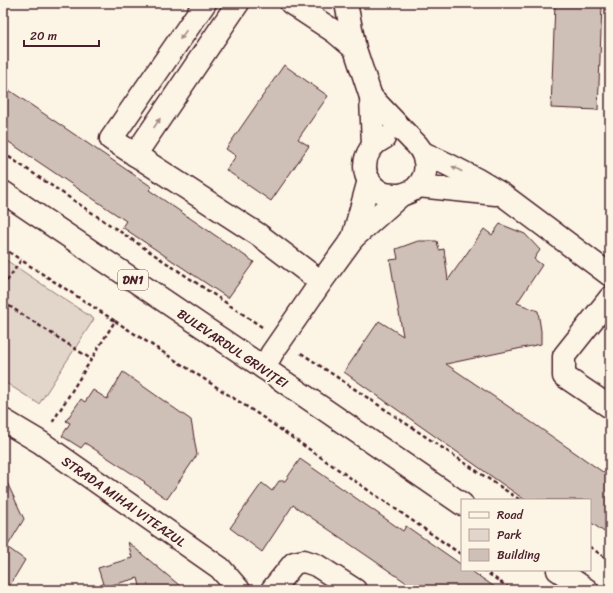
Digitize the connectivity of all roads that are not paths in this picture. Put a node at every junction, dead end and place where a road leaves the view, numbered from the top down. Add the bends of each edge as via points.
1 (205, 3) edge
2 (238, 3) edge
3 (291, 3) edge
4 (346, 3) edge
5 (355, 49) junction
6 (371, 97) junction
7 (373, 145) junction
8 (417, 147) junction
9 (135, 155) junction
10 (369, 180) junction
11 (410, 190) junction
12 (3, 192) edge
13 (503, 195) junction
14 (353, 238) junction
15 (610, 275) edge
16 (321, 282) junction
17 (610, 298) edge
18 (264, 368) junction
19 (610, 407) edge
20 (3, 420) edge
21 (461, 503) edge
22 (560, 571) edge
23 (239, 590) edge
24 (272, 590) edge
25 (355, 590) edge
26 (588, 590) edge

1 -> 9 street via 111,138
9 -> 2 street
3 - 5 street
4 - 5 street
5 - 6 street
6 - 7 street
6 - 8 street
7 - 8 street via 393,135 402,136
7 - 10 street via 366,161
8 - 11 street via 425,159 425,169 423,176
13 -> 8 street
9 - 16 street via 259,235
10 - 11 street via 376,188 387,194
10 - 14 street
11 - 13 street
11 - 14 street
12 - 18 street, BULEVARDUL GRIVIȚEI / DN1
13 - 15 street
14 - 16 street
16 - 18 street
17 - 19 street via 564,356 564,376
18 - 21 street, BULEVARDUL GRIVIȚEI / DN1
20 - 23 street, STRADA MIHAI VITEAZUL via 40,442 220,568
22 - 26 street
24 - 25 street via 294,563 304,561 316,565

